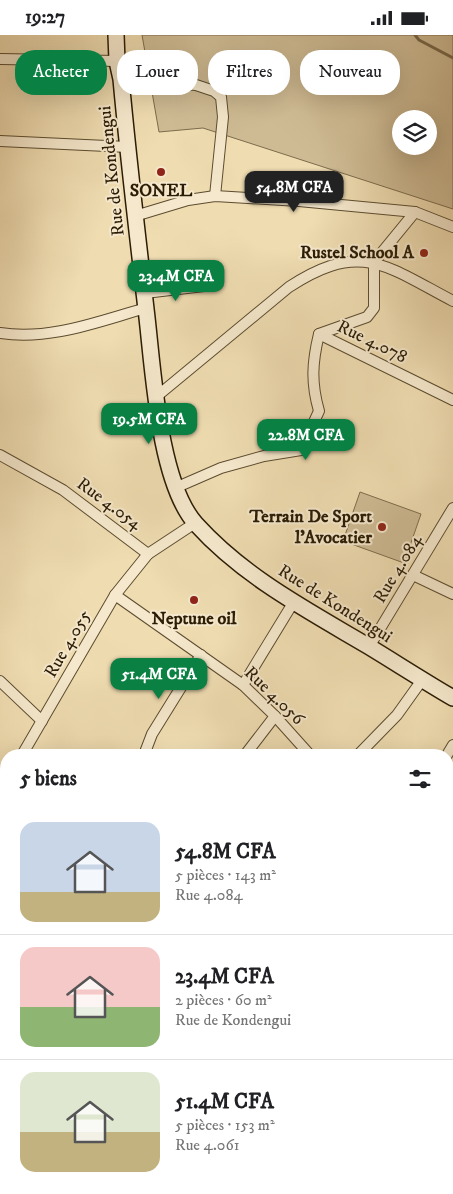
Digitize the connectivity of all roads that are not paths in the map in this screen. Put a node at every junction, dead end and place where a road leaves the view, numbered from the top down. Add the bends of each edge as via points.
1 (116, 35) edge
2 (0, 59) edge
3 (117, 61) joint
4 (198, 86) edge
5 (123, 95) edge
6 (0, 141) edge
7 (128, 147) junction
8 (215, 195) junction
9 (415, 212) junction
10 (135, 216) junction
11 (453, 227) edge
12 (374, 262) junction
13 (204, 287) dead end
14 (145, 301) junction
15 (453, 301) edge
16 (0, 333) edge
17 (319, 334) junction
18 (156, 397) junction
19 (453, 400) edge
20 (0, 455) edge
21 (175, 488) junction
22 (453, 508) edge
23 (195, 523) junction
24 (148, 554) junction
25 (413, 575) junction
26 (453, 594) edge
27 (115, 595) junction
28 (292, 603) junction
29 (369, 647) junction
30 (201, 655) junction
31 (422, 680) junction
32 (0, 681) edge
33 (243, 685) junction
34 (453, 698) edge
35 (275, 716) junction
36 (42, 721) junction
37 (26, 749) edge
38 (146, 749) edge
39 (250, 749) edge
40 (305, 749) edge
41 (364, 749) edge

1 - 3 main road, Rue de Kondengui
2 - 3 street
4 - 8 street via 221,97 223,117
5 - 7 main road, Rue de Kondengui
6 - 7 street
7 - 10 main road, Rue de Kondengui
8 - 9 street
8 - 10 street
9 - 11 street
9 - 12 street
10 - 14 main road, Rue de Kondengui
12 - 15 street
12 - 17 street, Rue 4.078 via 374,308 367,317
12 - 18 street via 338,263 310,273
13 - 14 street
14 - 16 street via 49,334
14 - 18 main road, Rue de Kondengui
17 - 19 street, Rue 4.078
17 - 21 street via 313,357 314,393 319,411 301,450 221,468
18 - 21 main road, Rue de Kondengui
20 - 24 street, Rue 4.054 via 63,490
21 - 23 main road, Rue de Kondengui
22 - 25 street, Rue 4.084
23 - 24 street, Rue 4.054
23 - 28 main road, Rue de Kondengui via 235,560
24 - 27 street, Rue 4.055
25 - 26 street
25 - 29 street, Rue 4.084
27 - 30 street, Rue 4.056
27 - 36 street, Rue 4.055
28 - 29 main road, Rue de Kondengui
28 - 33 street
29 - 31 main road, Rue de Kondengui
30 - 33 street, Rue 4.056
30 - 38 street via 152,734
31 - 34 main road, Rue de Kondengui
31 - 41 street via 397,715
32 - 36 street
33 - 35 street, Rue 4.056
35 - 39 street
35 - 40 street, Rue 4.056
36 - 37 street, Rue 4.055

